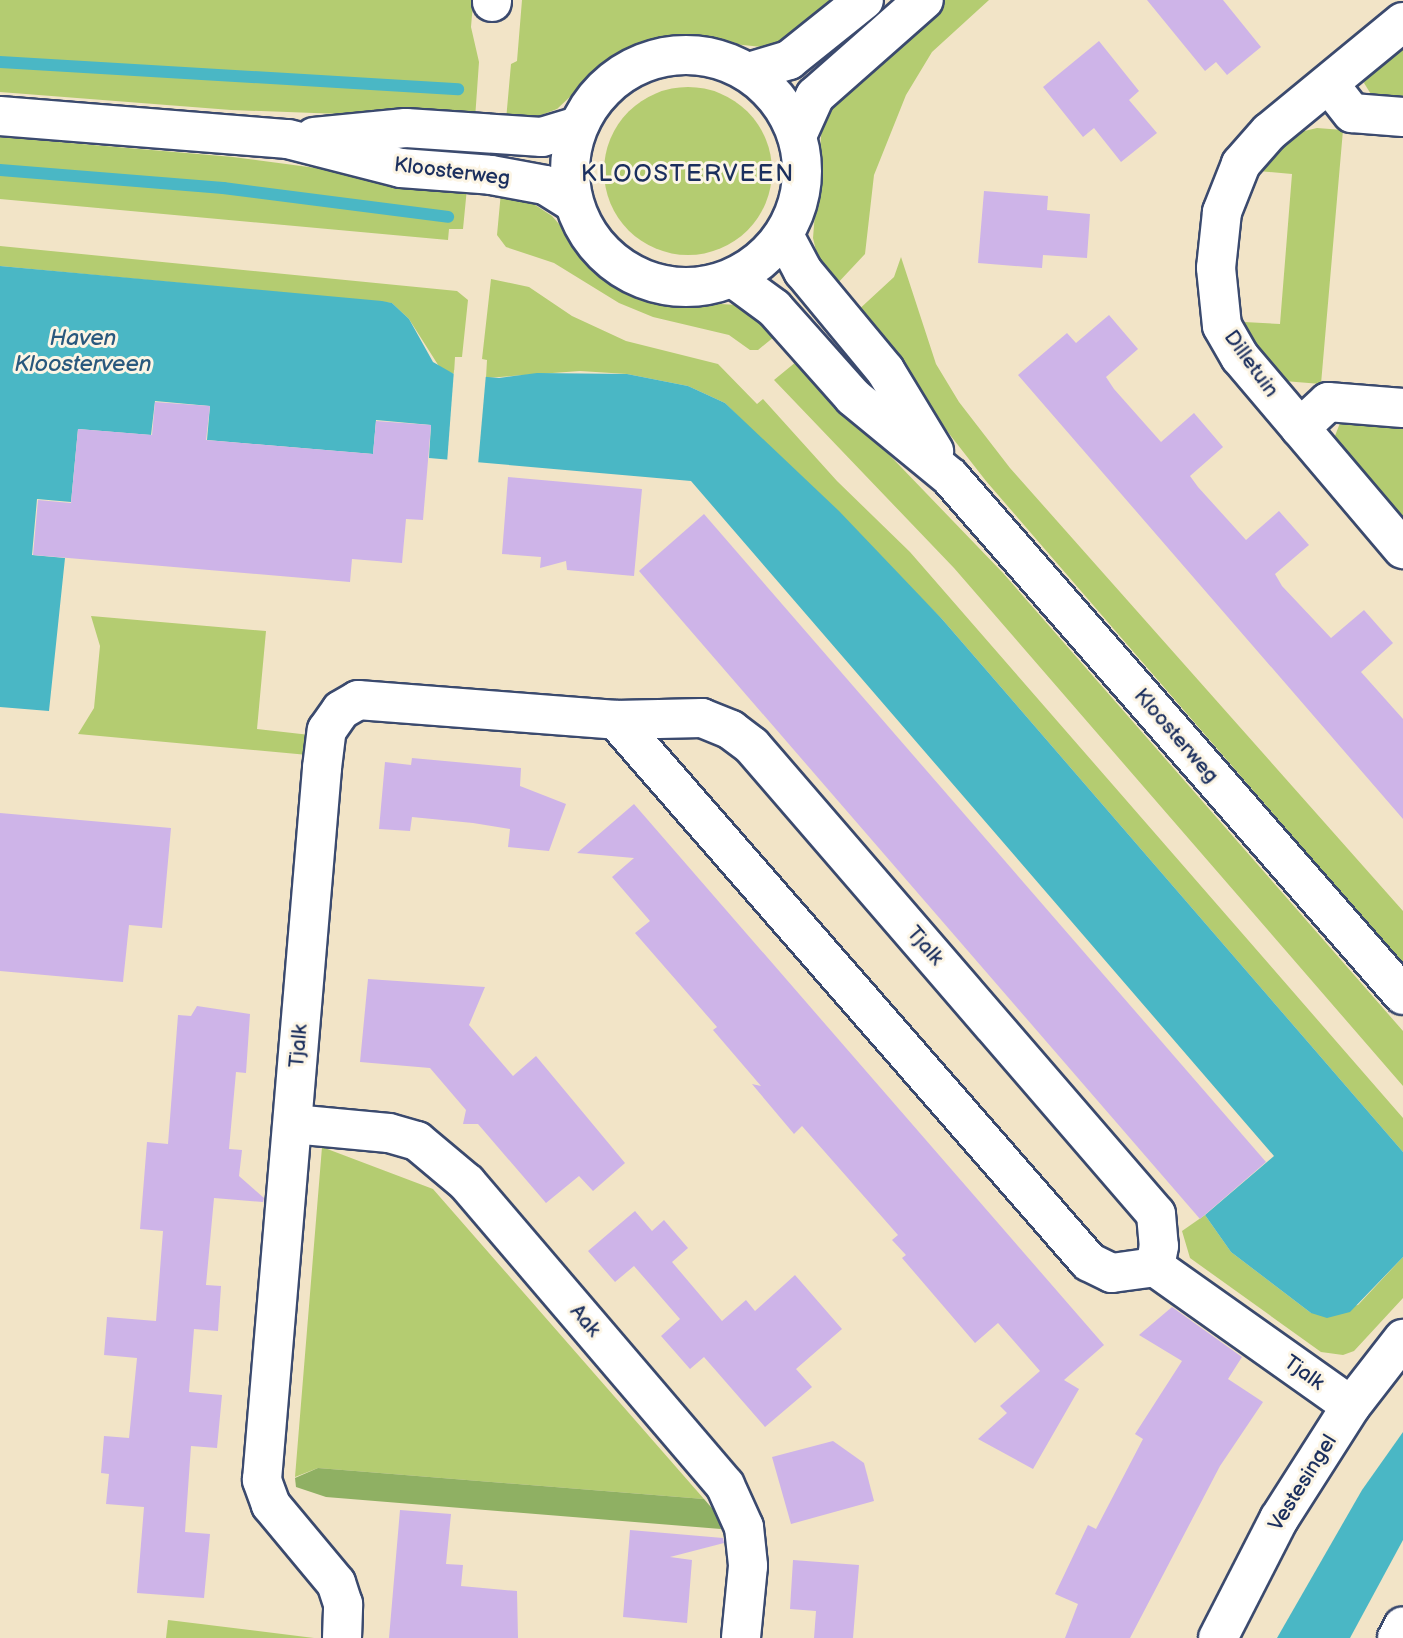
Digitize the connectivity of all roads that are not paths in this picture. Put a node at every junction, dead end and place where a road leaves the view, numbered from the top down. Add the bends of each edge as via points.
1 (864, 0) edge
2 (924, 0) edge
3 (1403, 22) edge
4 (749, 72) junction
5 (1329, 84) junction
6 (0, 116) edge
7 (1403, 117) edge
8 (578, 125) junction
9 (797, 136) junction
10 (288, 139) junction
11 (572, 202) junction
12 (784, 235) junction
13 (733, 278) junction
14 (1403, 408) edge
15 (1300, 428) junction
16 (950, 477) junction
17 (1403, 548) edge
18 (616, 720) junction
19 (1403, 995) edge
20 (293, 1124) junction
21 (1155, 1266) junction
22 (1403, 1339) edge
23 (1351, 1406) junction
24 (1403, 1626) edge
25 (342, 1638) edge
26 (741, 1638) edge
27 (1218, 1638) edge
28 (1397, 1638) edge

1 - 4 street via 789,61
2 - 9 street via 815,96
3 - 5 street, Dilletuin
4 - 8 street via 711,56 671,54 632,66 600,91
4 - 9 street via 777,97
5 - 7 street via 1352,113
5 - 15 street, Dilletuin via 1269,132 1241,164 1222,212 1216,268 1222,326 1240,357
6 - 10 street, Kloosterweg
8 - 10 street, Kloosterweg via 542,137 406,128
8 - 11 street via 569,163
9 - 12 street via 803,169 798,203
10 - 11 street, Kloosterweg via 401,168 545,185
11 - 13 street via 593,241 635,277 667,287 701,287
12 - 13 street via 761,261
12 - 16 street, Kloosterweg via 803,271 885,370
13 - 16 street, Kloosterweg via 774,308 853,397
14 - 15 street via 1328,402
15 - 17 street, Dilletuin
16 - 19 street, Kloosterweg
18 - 20 street, Tjalk via 358,701 341,710 327,730 321,768
18 - 21 street via 1089,1262 1112,1273
18 - 21 street, Tjalk via 702,718 752,746 1156,1214 1159,1246
20 - 25 street, Tjalk via 262,1480 271,1506 336,1583 343,1604
20 - 26 street, Aak via 389,1133 417,1141 467,1183 725,1485 744,1527 747,1566
21 - 23 street, Tjalk
22 - 23 street, Vestesingel
23 - 27 street, Vestesingel via 1279,1519
24 - 28 street

